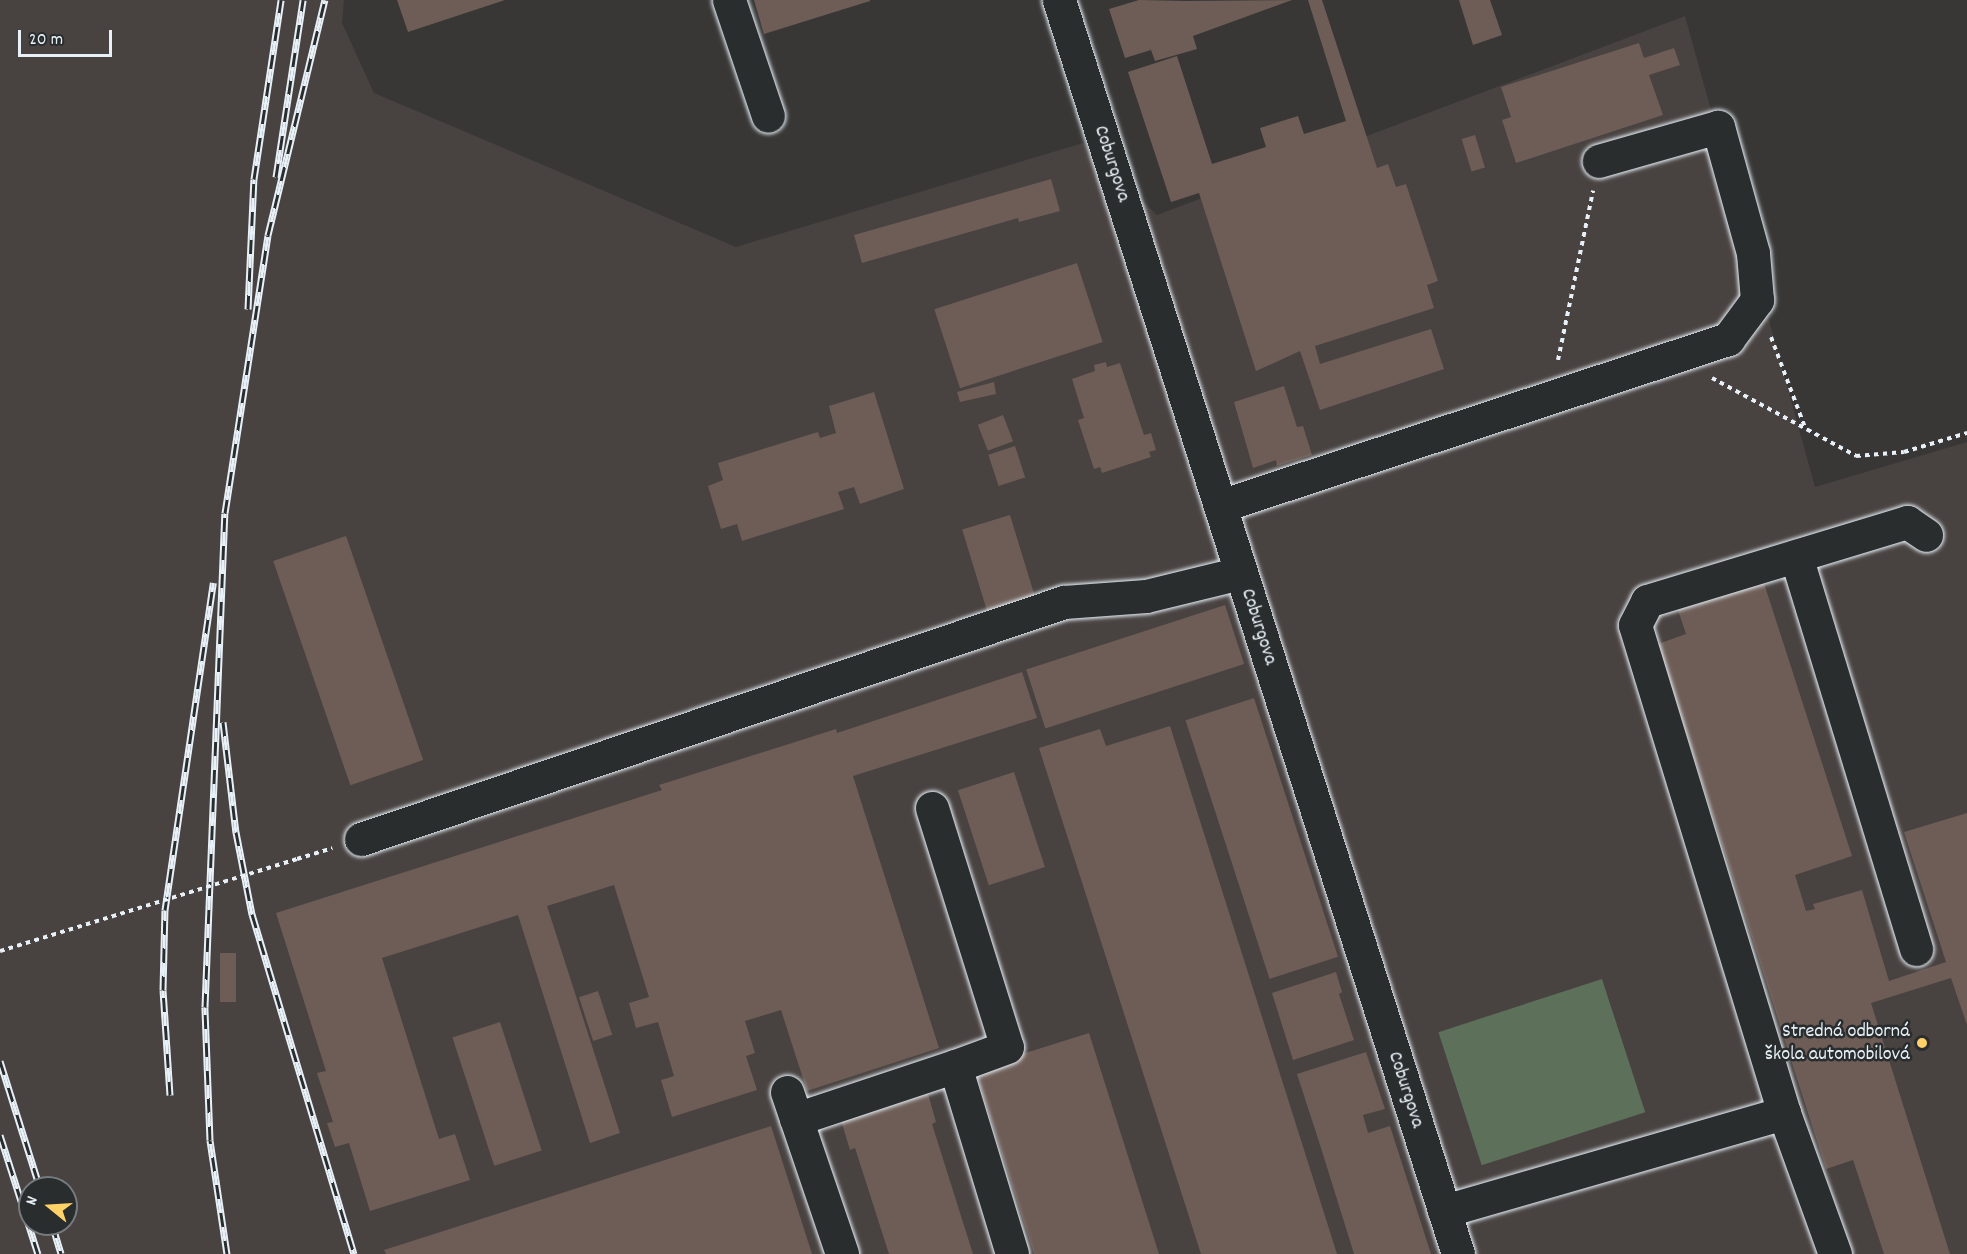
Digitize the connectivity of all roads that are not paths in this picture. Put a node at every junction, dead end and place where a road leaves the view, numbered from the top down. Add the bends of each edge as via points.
1 (729, 0) edge
2 (1059, 0) edge
3 (768, 116) dead end
4 (1599, 161) road end
5 (1220, 506) junction
6 (1926, 535) dead end
7 (1796, 556) junction
8 (1240, 573) junction
9 (932, 808) dead end
10 (361, 839) dead end
11 (1916, 949) dead end
12 (955, 1066) junction
13 (1784, 1113) junction
14 (1444, 1211) junction
15 (842, 1254) edge
16 (1012, 1254) edge
17 (1458, 1254) edge
18 (1835, 1254) edge

1 - 3 street
2 - 5 street, Coburgova
4 - 5 street via 1718,127 1753,253 1756,300 1728,339 1677,359
5 - 8 street, Coburgova
6 - 7 street via 1907,522
7 - 11 street
7 - 13 street via 1647,601 1635,625
8 - 10 street via 1156,595 1064,602
8 - 14 street, Coburgova
9 - 12 street via 1007,1047
12 - 15 street via 792,1105
12 - 16 street
13 - 14 street
13 - 18 street
14 - 17 street, Coburgova

